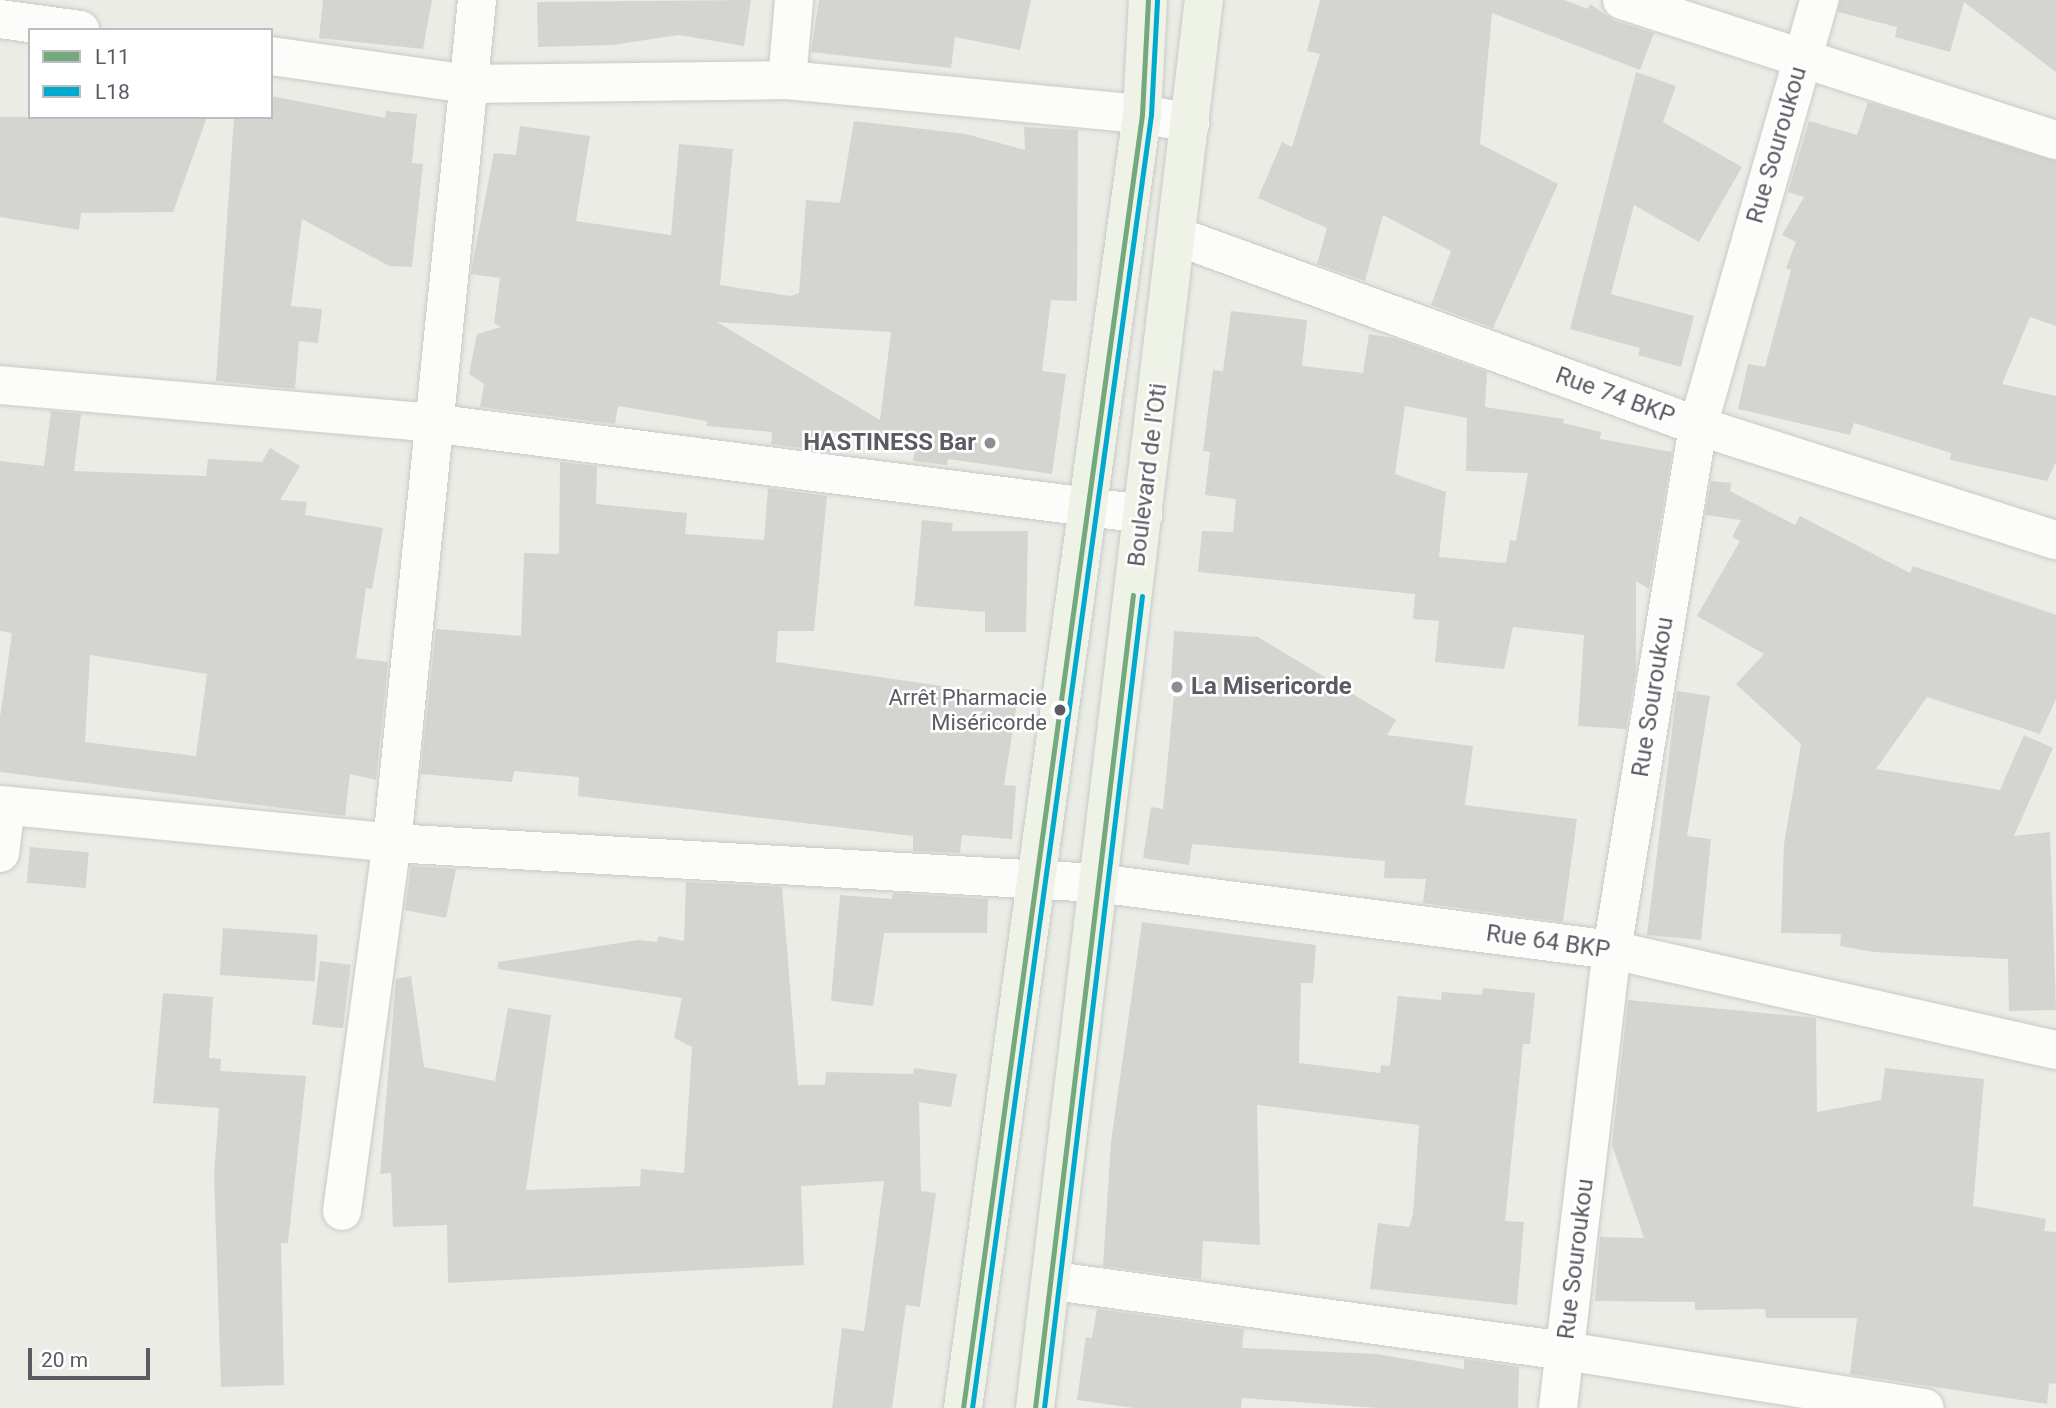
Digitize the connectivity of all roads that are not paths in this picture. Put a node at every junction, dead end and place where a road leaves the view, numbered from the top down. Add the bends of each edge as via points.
1 (477, 0) edge
2 (794, 0) edge
3 (1148, 0) edge
4 (1204, 0) edge
5 (1622, 0) edge
6 (1819, 0) edge
7 (0, 19) edge
8 (65, 28) edge
9 (273, 57) edge
10 (1801, 58) junction
11 (786, 80) junction
12 (467, 84) junction
13 (1142, 114) junction
14 (1190, 123) junction
15 (2056, 140) edge
16 (1179, 237) junction
17 (0, 385) edge
18 (431, 423) junction
19 (1698, 426) junction
20 (1086, 505) junction
21 (1143, 514) junction
22 (2056, 540) edge
23 (3, 805) edge
24 (392, 843) junction
25 (0, 853) edge
26 (1032, 879) junction
27 (1097, 883) junction
28 (1612, 950) junction
29 (2056, 1050) edge
30 (342, 1211) dead end
31 (1054, 1281) junction
32 (1565, 1351) junction
33 (963, 1408) edge
34 (1035, 1408) edge
35 (1558, 1408) edge
36 (1925, 1408) edge

1 - 12 street
2 - 11 street
3 - 13 main road
4 - 14 main road, Boulevard de l'Oti
5 - 10 street
6 - 10 street, Rue Souroukou
7 - 8 street
9 - 12 street
10 - 15 street
10 - 19 street, Rue Souroukou
11 - 12 street
11 - 13 street
12 - 18 street
13 - 14 street
13 - 20 main road
14 - 16 main road, Boulevard de l'Oti
16 - 19 street, Rue 74 BKP
16 - 21 main road, Boulevard de l'Oti
17 - 18 street
18 - 20 street
18 - 24 street
19 - 22 street, Rue 74 BKP
19 - 28 street, Rue Souroukou
20 - 21 street
20 - 26 main road
21 - 27 main road, Boulevard de l'Oti
23 - 24 street, Rue 64 BKP
23 - 25 street
24 - 26 street, Rue 64 BKP
24 - 30 street
26 - 27 street, Rue 64 BKP
26 - 33 main road
27 - 28 street, Rue 64 BKP
27 - 31 main road, Boulevard de l'Oti
28 - 29 street, Rue 64 BKP
28 - 32 street, Rue Souroukou
31 - 32 street
31 - 34 main road, Boulevard de l'Oti
32 - 35 street, Rue Souroukou
32 - 36 street

